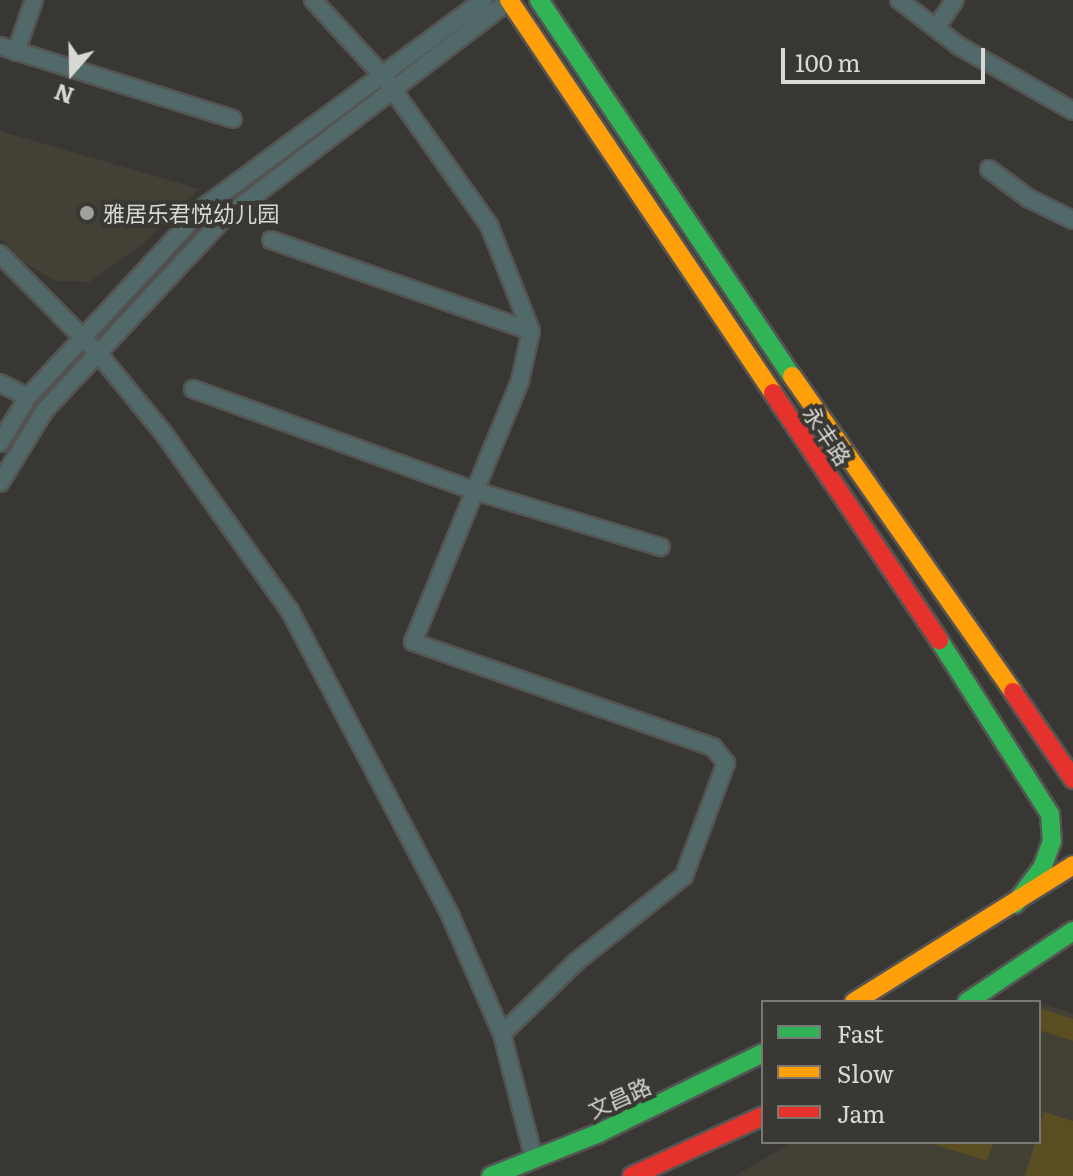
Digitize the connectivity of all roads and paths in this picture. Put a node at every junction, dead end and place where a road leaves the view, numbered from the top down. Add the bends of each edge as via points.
1 (34, 0) edge
2 (313, 0) edge
3 (484, 0) edge
4 (509, 0) edge
5 (539, 0) edge
6 (899, 0) edge
7 (955, 0) edge
8 (936, 28) junction
9 (8, 49) edge
10 (383, 76) junction
11 (395, 92) junction
12 (1073, 111) edge
13 (233, 119) dead end
14 (989, 169) dead end
15 (1073, 220) edge
16 (271, 240) dead end
17 (0, 254) edge
18 (531, 331) junction
19 (82, 337) junction
20 (97, 352) junction
21 (0, 383) edge
22 (193, 389) dead end
23 (28, 397) junction
24 (0, 443) edge
25 (0, 483) edge
26 (475, 491) junction
27 (661, 547) dead end
28 (1073, 779) edge
29 (1073, 865) edge
30 (1015, 904) junction
31 (1068, 935) edge
32 (857, 1000) edge
33 (970, 1000) edge
34 (502, 1034) junction
35 (761, 1054) edge
36 (761, 1117) edge
37 (534, 1159) junction
38 (491, 1176) edge
39 (632, 1176) edge

1 - 9 street
2 - 10 street
3 - 10 street
4 - 11 street
4 - 30 street, 永丰路 via 1036,785 1050,814 1052,841 1042,868
5 - 28 street, 永丰路 via 708,256
6 - 8 street
7 - 8 street
8 - 12 street
9 - 13 street
10 - 11 street
10 - 19 street via 204,207
11 - 18 street via 489,225
11 - 20 street via 221,221
14 - 15 street via 1028,198
16 - 18 street
17 - 19 street
18 - 26 street via 520,381
19 - 20 street
19 - 23 street
20 - 25 street via 45,410
20 - 34 street via 162,431 290,611 378,771
21 - 23 street
22 - 26 street
23 - 24 street
26 - 27 street
26 - 34 street via 413,642 713,747 726,763 684,876 576,962
29 - 30 street
30 - 32 street
31 - 33 street
34 - 37 street
35 - 37 street, 文昌路
36 - 39 street
37 - 38 street, 文昌路

